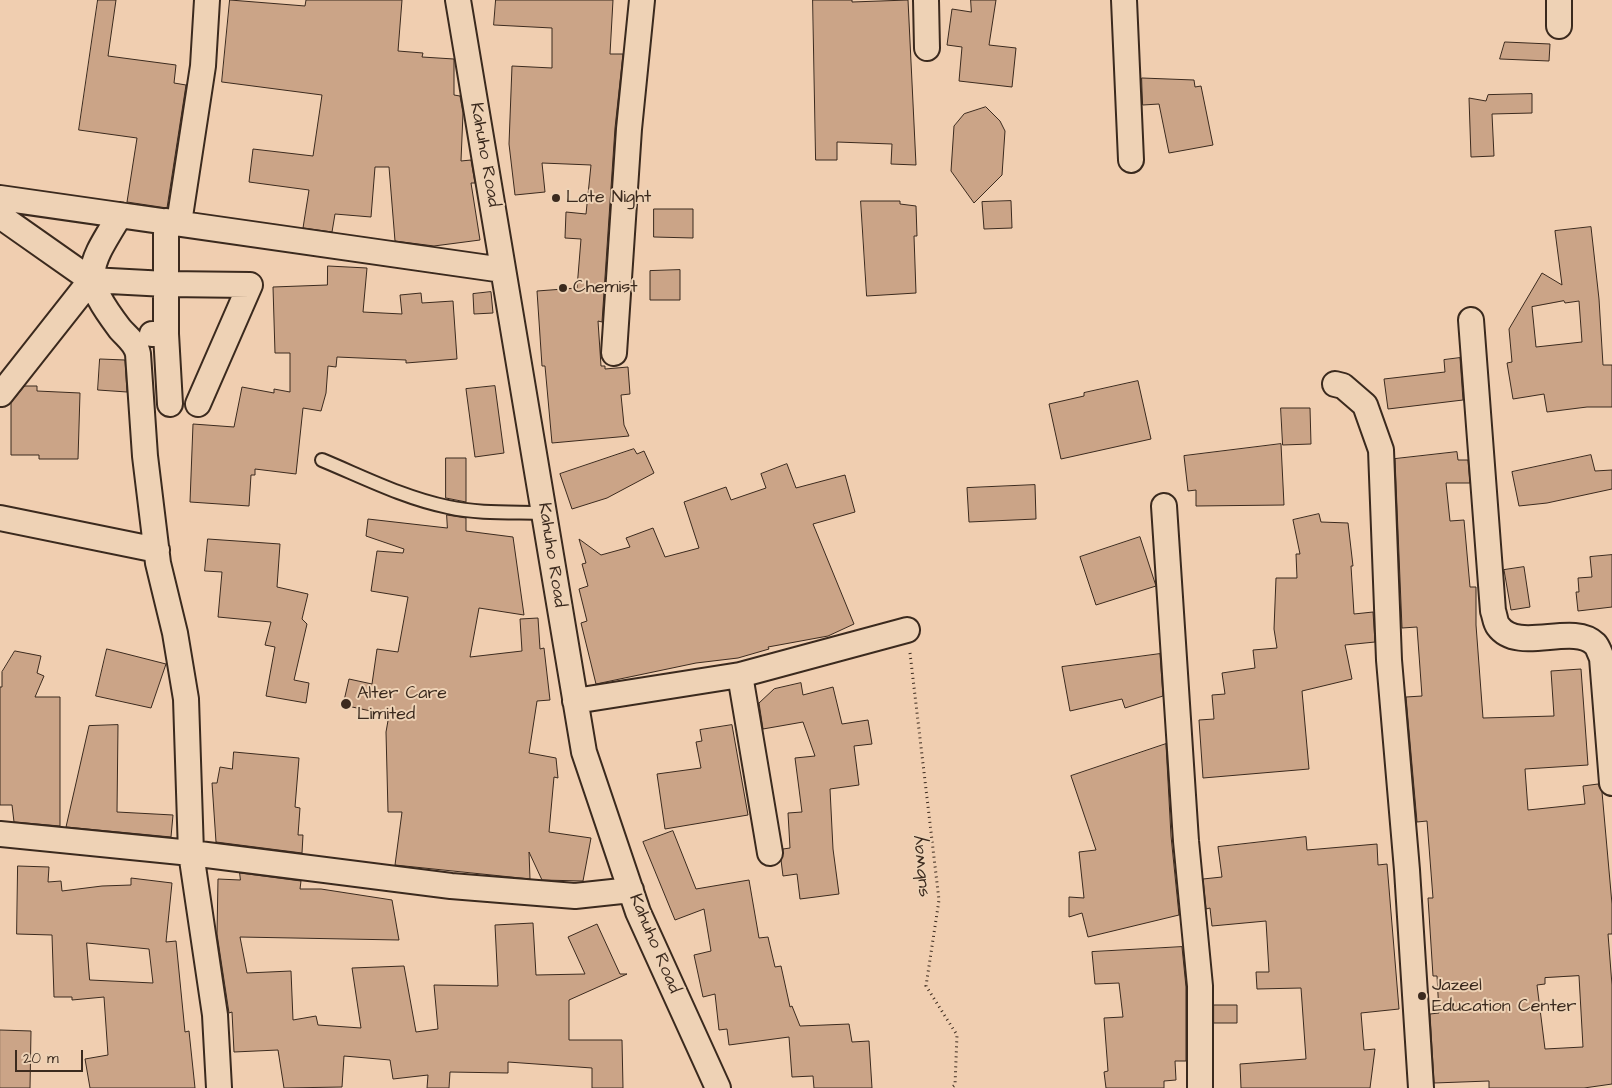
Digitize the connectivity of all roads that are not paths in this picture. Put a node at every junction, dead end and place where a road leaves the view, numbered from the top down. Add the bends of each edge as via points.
1 (207, 0) edge
2 (458, 0) edge
3 (642, 0) edge
4 (926, 0) edge
5 (1124, 0) edge
6 (1559, 0) edge
7 (1560, 26) dead end
8 (927, 48) dead end
9 (1131, 160) dead end
10 (0, 198) edge
11 (120, 215) junction
12 (0, 216) edge
13 (172, 222) junction
14 (503, 270) junction
15 (91, 280) junction
16 (166, 284) junction
17 (1471, 320) dead end
18 (125, 334) junction
19 (166, 334) junction
20 (614, 353) dead end
21 (1335, 384) dead end
22 (1, 394) dead end
23 (170, 404) dead end
24 (198, 404) dead end
25 (322, 460) dead end
26 (1164, 506) dead end
27 (544, 513) junction
28 (0, 518) edge
29 (157, 550) junction
30 (907, 630) road end
31 (740, 675) junction
32 (575, 701) junction
33 (1612, 783) edge
34 (0, 834) edge
35 (191, 853) junction
36 (770, 853) dead end
37 (631, 890) junction
38 (219, 1088) edge
39 (718, 1088) edge
40 (1200, 1088) edge
41 (1421, 1088) edge

1 - 13 street via 203,66
2 - 14 street, Kahuho Road
3 - 20 street via 629,129
4 - 8 street
5 - 9 street
6 - 7 street
10 - 11 street
11 - 13 street
11 - 15 street via 98,252
12 - 15 street
13 - 14 street
13 - 16 street
14 - 27 street, Kahuho Road
15 - 16 street
15 - 18 street via 100,302
15 - 22 street
16 - 19 street
16 - 24 street via 250,285
17 - 33 street via 1493,611 1497,626 1507,634 1523,638 1576,638 1595,644 1602,658
18 - 19 street
18 - 29 street via 135,344 138,354 145,456
19 - 23 street
21 - 41 street via 1343,386 1366,405 1381,450 1389,660
25 - 27 lane via 415,498 450,508
26 - 40 street via 1186,841 1200,986
27 - 32 street, Kahuho Road
28 - 29 street
29 - 35 street via 186,699
30 - 31 street
31 - 32 street
31 - 36 street
32 - 37 street, Kahuho Road via 584,752
34 - 35 street
35 - 37 street via 451,886 575,896
35 - 38 street via 215,1015
37 - 39 street, Kahuho Road

